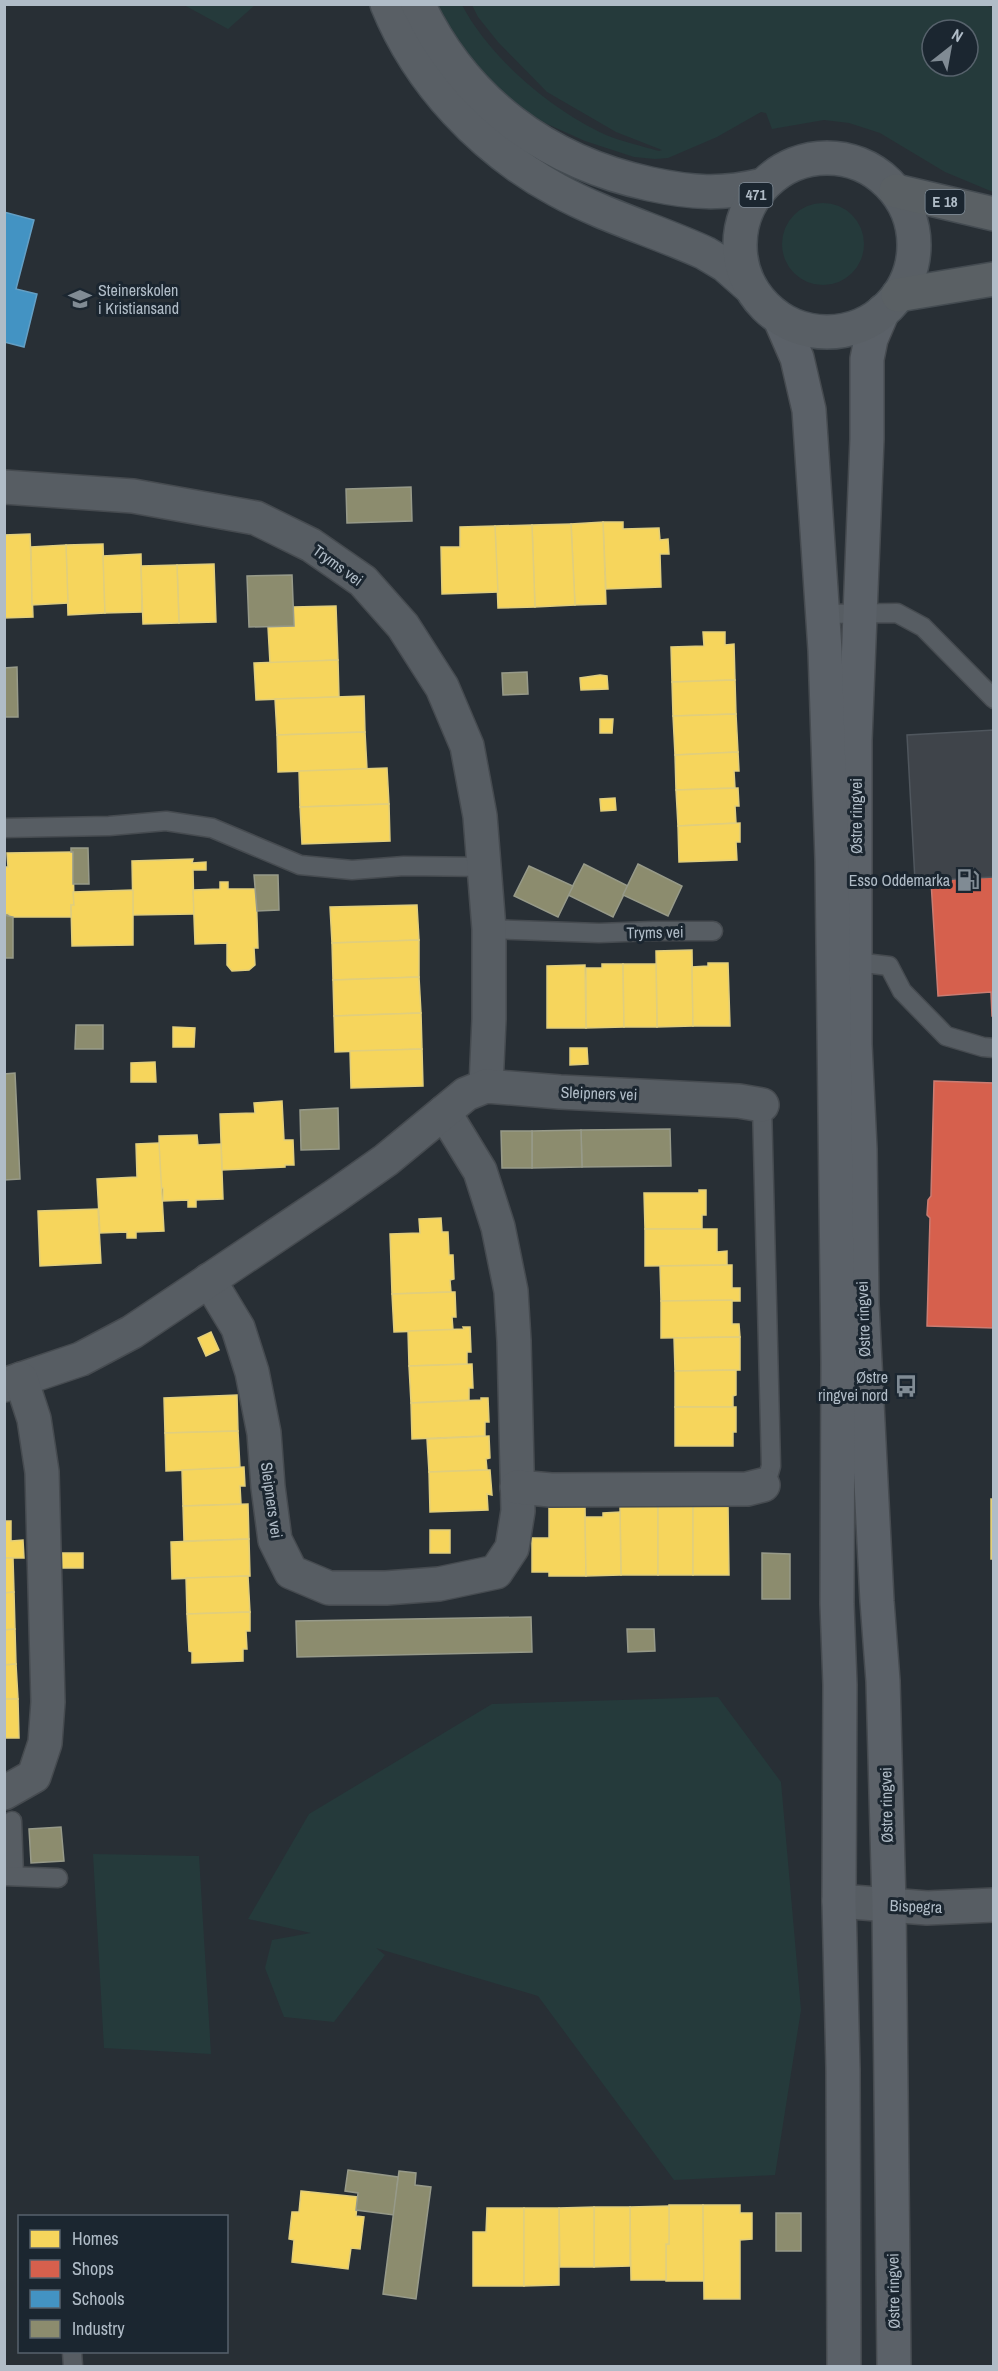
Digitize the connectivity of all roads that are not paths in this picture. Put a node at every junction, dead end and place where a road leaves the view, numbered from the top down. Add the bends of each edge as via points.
1 (387, 4) edge
2 (418, 4) edge
3 (763, 185) junction
4 (896, 191) junction
5 (993, 214) edge
6 (993, 279) edge
7 (750, 287) junction
8 (891, 303) junction
9 (780, 319) junction
10 (4, 487) edge
11 (823, 614) junction
12 (859, 614) junction
13 (993, 699) edge
14 (4, 828) edge
15 (485, 867) junction
16 (489, 929) junction
17 (712, 931) dead end
18 (845, 961) junction
19 (993, 1048) edge
20 (486, 1086) junction
21 (762, 1105) joint
22 (444, 1112) junction
23 (209, 1280) junction
24 (13, 1382) edge
25 (763, 1485) joint
26 (517, 1487) junction
27 (8, 1807) edge
28 (9, 1876) edge
29 (58, 1878) dead end
30 (839, 1901) junction
31 (889, 1905) junction
32 (993, 1905) edge
33 (844, 2367) edge
34 (894, 2367) edge

1 - 7 main road, 471 via 438,91 505,157 558,191 705,253
2 - 3 main road, 471 via 442,50 501,115 574,160 628,179 687,192 734,192
3 - 4 main road, 471 via 794,164 831,158 867,168
3 - 7 main road, 471 via 750,203 739,245
4 - 5 highway, E 18
4 - 8 main road, 471 via 913,235 911,266
6 - 8 highway
7 - 9 main road, 471
8 - 9 main road, 471 via 860,325 833,332 806,329
8 - 12 main road, Østre ringvei via 871,339 867,358
9 - 11 main road, Østre ringvei via 797,358 809,410
10 - 15 street, Tryms vei via 134,496 256,518 310,545 363,581 403,626 442,687 467,746
11 - 12 lane
11 - 18 main road, Østre ringvei
12 - 13 lane via 897,613 923,627
12 - 18 main road, Østre ringvei
14 - 15 lane via 166,821 212,828 300,865 352,870
15 - 16 street, Tryms vei
16 - 17 lane, Tryms vei via 599,933
16 - 20 street, Tryms vei
18 - 19 lane via 889,966 902,991 946,1036
18 - 30 main road, Østre ringvei via 838,1363
18 - 31 main road, Østre ringvei via 855,1044 860,1149 862,1304 883,1681
20 - 21 street, Sleipners vei
20 - 22 street via 466,1094
21 - 25 lane via 771,1445 771,1466
22 - 23 street via 369,1172
22 - 26 street, Sleipners vei via 480,1171 498,1227 511,1291
23 - 24 street via 132,1332 81,1359
23 - 26 street, Sleipners vei via 238,1328 252,1372 264,1433 275,1540 291,1572 329,1588 439,1584 496,1572 512,1548
24 - 27 street via 34,1419 42,1472 48,1702 45,1743 34,1776
25 - 26 street via 747,1489
27 - 28 lane
28 - 29 lane
30 - 31 street, Bispegra
30 - 33 main road, Østre ringvei
31 - 32 street, Bispegra
31 - 34 main road, Østre ringvei

